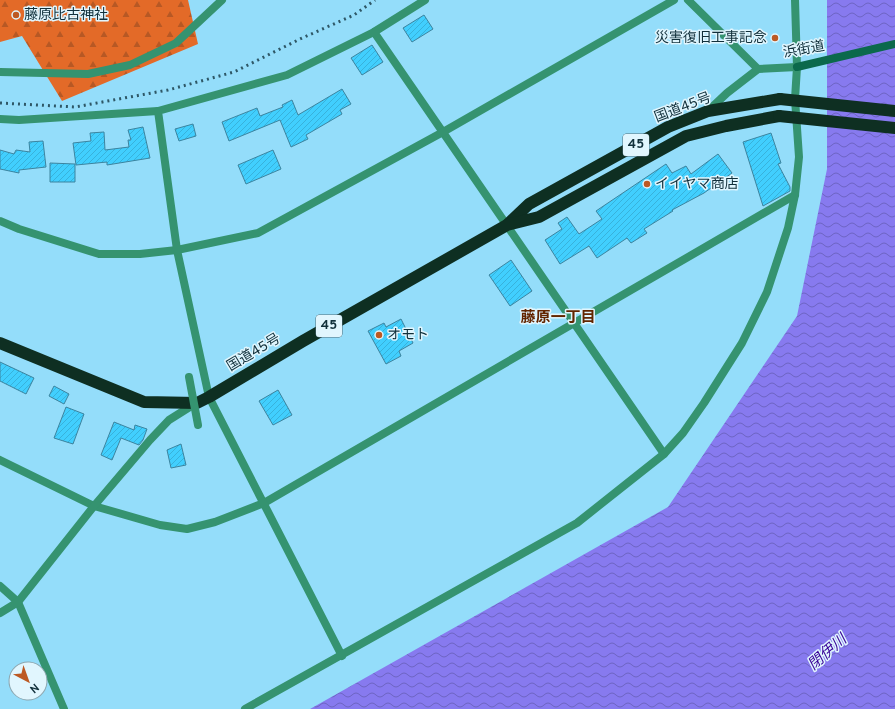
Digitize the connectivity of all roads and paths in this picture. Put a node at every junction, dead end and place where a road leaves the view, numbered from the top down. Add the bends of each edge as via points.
1 (222, 0) edge
2 (425, 0) edge
3 (674, 0) edge
4 (688, 0) edge
5 (795, 0) edge
6 (374, 32) junction
7 (895, 44) edge
8 (797, 67) junction
9 (758, 69) junction
10 (0, 72) edge
11 (158, 111) junction
12 (708, 111) junction
13 (895, 111) edge
14 (0, 119) edge
15 (895, 128) edge
16 (443, 132) junction
17 (795, 195) junction
18 (0, 221) edge
19 (507, 225) junction
20 (177, 250) junction
21 (574, 323) junction
22 (0, 343) edge
23 (189, 376) dead end
24 (209, 397) junction
25 (197, 402) junction
26 (198, 425) dead end
27 (664, 454) junction
28 (0, 460) edge
29 (264, 503) junction
30 (94, 506) junction
31 (0, 586) edge
32 (18, 602) junction
33 (0, 613) edge
34 (342, 656) junction
35 (64, 709) edge
36 (246, 709) edge

1 - 10 street via 176,43 130,65 88,74
2 - 6 street
3 - 16 street
4 - 9 street
5 - 8 street
6 - 11 street via 287,75
6 - 16 street
7 - 8 street, 浜街道
8 - 9 street, 浜街道
8 - 17 street via 795,99 799,158
9 - 12 street
11 - 14 street
11 - 20 street
12 - 13 highway, 国道45号 / 45, bridge via 780,99
12 - 19 highway, 国道45号 / 45 via 668,127 529,204
15 - 19 highway, 国道45号 / 45, bridge via 779,116 726,126 686,136 539,217
16 - 19 street
16 - 20 street via 258,233
17 - 21 street
17 - 27 street via 788,228 767,292 742,343 696,415
18 - 20 street via 99,254 140,254
19 - 21 street
19 - 24 highway, 国道45号 / 45
20 - 24 street
21 - 27 street
21 - 29 street
22 - 25 highway, 国道45号 / 45 via 144,402
23 - 26 street, bridge
24 - 25 highway, 国道45号 / 45
24 - 29 street
25 - 30 street via 169,420
27 - 34 street via 577,523
28 - 30 street
29 - 30 street via 215,522 187,529 160,525
29 - 34 street
30 - 32 street
31 - 32 street
32 - 33 street
32 - 35 street
34 - 36 street

